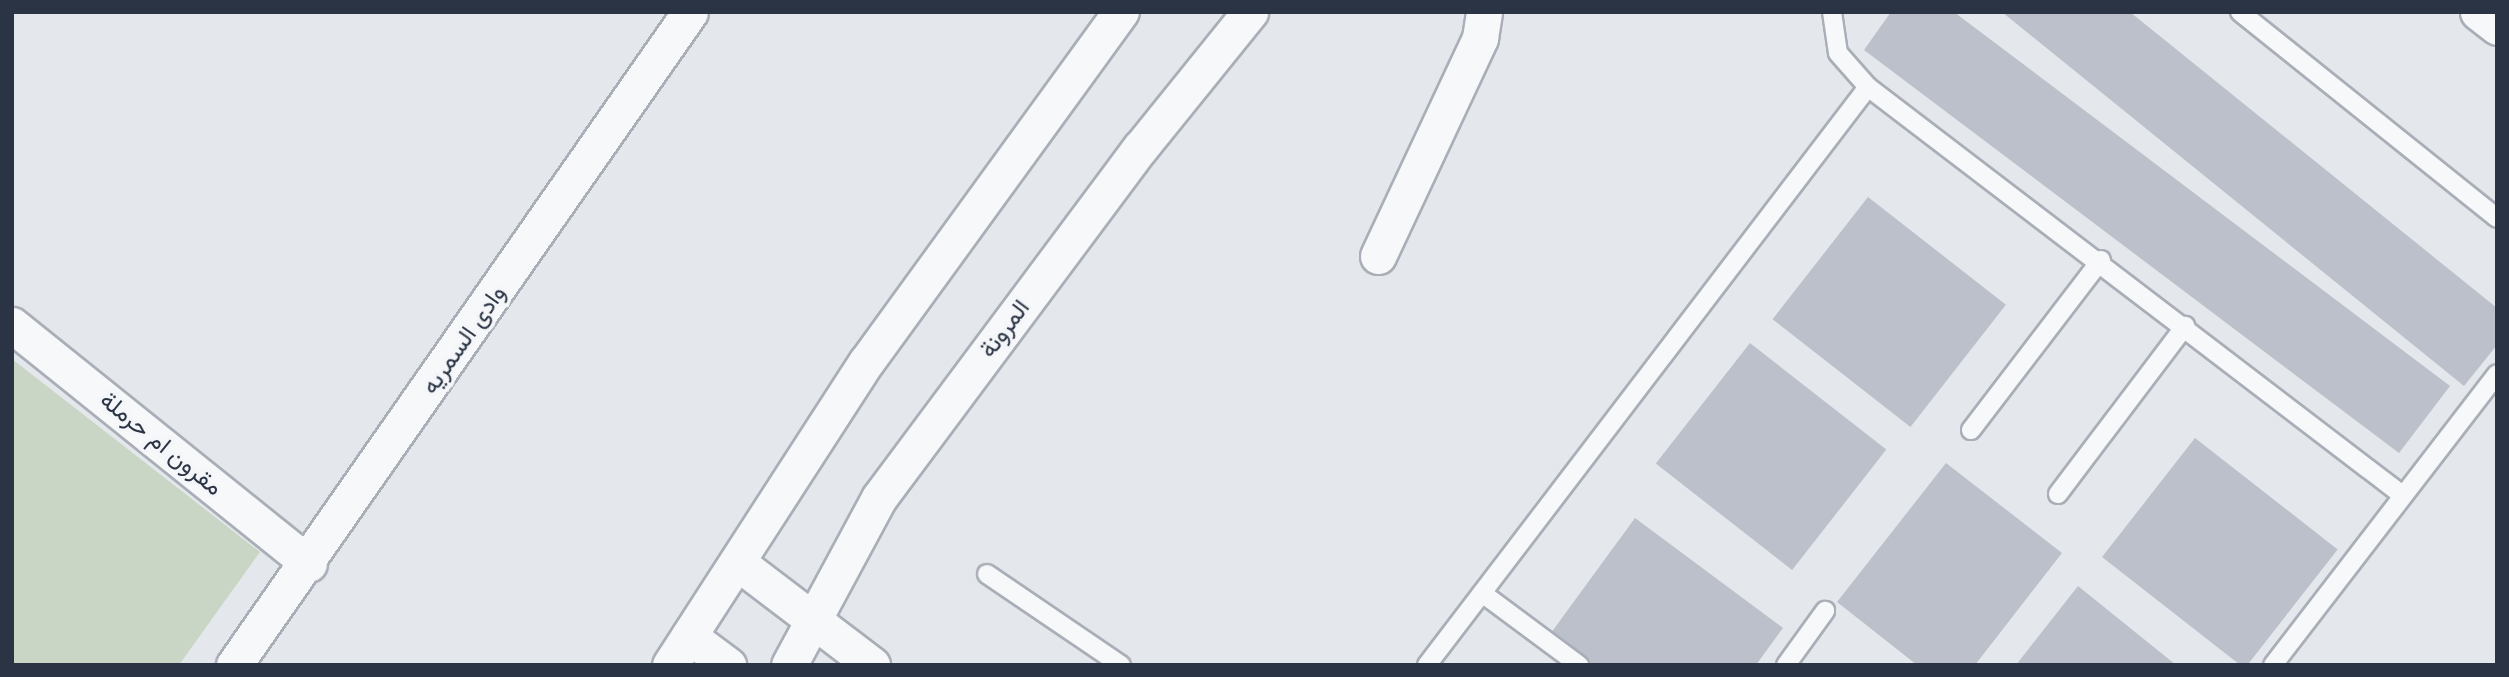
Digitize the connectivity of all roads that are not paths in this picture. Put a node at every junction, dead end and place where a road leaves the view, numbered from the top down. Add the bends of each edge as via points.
1 (690, 12) edge
2 (1121, 12) edge
3 (1250, 12) edge
4 (1484, 12) edge
5 (1832, 12) edge
6 (2240, 12) edge
7 (2479, 12) edge
8 (2497, 27) edge
9 (1868, 87) junction
10 (2497, 218) edge
11 (1378, 256) dead end
12 (2101, 260) junction
13 (12, 325) edge
14 (2185, 327) junction
15 (2497, 374) edge
16 (1972, 430) dead end
17 (2057, 494) dead end
18 (2401, 494) junction
19 (737, 562) junction
20 (309, 564) junction
21 (987, 574) dead end
22 (1482, 593) junction
23 (1825, 611) dead end
24 (815, 620) junction
25 (689, 636) junction
26 (234, 665) edge
27 (670, 665) edge
28 (728, 665) edge
29 (789, 665) edge
30 (872, 665) edge
31 (1121, 665) edge
32 (1427, 665) edge
33 (1578, 665) edge
34 (1786, 665) edge
35 (2273, 665) edge

1 - 20 street, وادى السمريه
2 - 19 street via 867,361
3 - 24 street, المرونة via 1141,147 880,498
4 - 11 street via 1480,38
5 - 9 lane via 1838,53
6 - 10 lane
7 - 8 street
9 - 12 lane
9 - 22 lane
12 - 14 lane
12 - 16 lane
13 - 20 street, مقرون ام حرملة
14 - 17 lane
14 - 18 lane
15 - 18 lane
18 - 35 lane
19 - 24 street
19 - 25 street
20 - 26 street, وادى السمريه
21 - 31 lane
22 - 32 lane
22 - 33 lane
23 - 34 lane
24 - 29 street, المرونة
24 - 30 street
25 - 27 street
25 - 28 street

